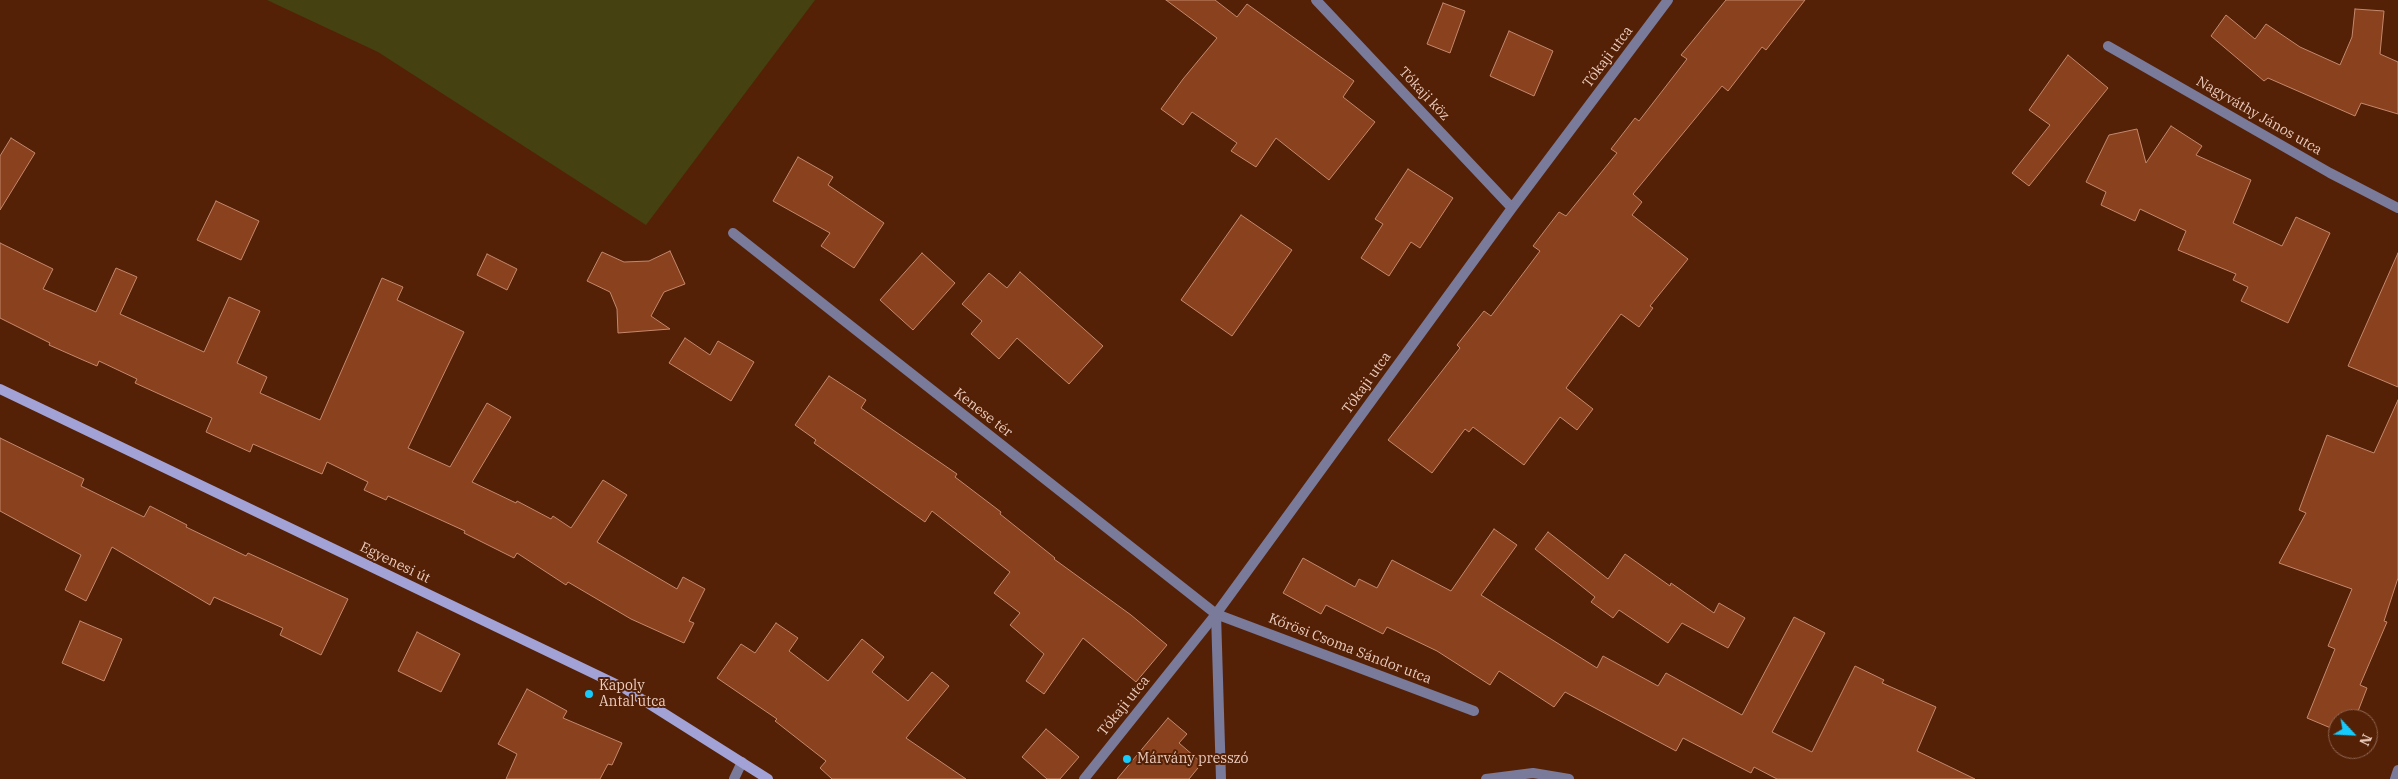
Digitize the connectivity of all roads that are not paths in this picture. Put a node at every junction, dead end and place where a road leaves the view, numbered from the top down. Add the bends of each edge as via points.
1 (1316, 0) edge
2 (1668, 0) edge
3 (2108, 46) dead end
4 (1512, 208) junction
5 (2398, 208) edge
6 (733, 233) dead end
7 (0, 389) edge
8 (1216, 614) junction
9 (1474, 710) dead end
10 (742, 762) junction
11 (2398, 770) edge
12 (734, 779) edge
13 (768, 779) edge
14 (1084, 779) edge
15 (1221, 779) edge
16 (1486, 779) edge
17 (1569, 779) edge
18 (2395, 779) edge

1 - 4 street, Tókaji köz
2 - 4 street, Tókaji utca
3 - 5 street, Nagyváthy János utca via 2330,173
4 - 8 street, Tókaji utca
6 - 8 street, Kenese tér
7 - 10 street, Egyenesi út via 624,688
8 - 9 street, Kőrösi Csoma Sándor utca
8 - 14 street, Tókaji utca
8 - 15 street
10 - 12 street
10 - 13 street, Egyenesi út
11 - 18 street
16 - 17 street via 1533,773

